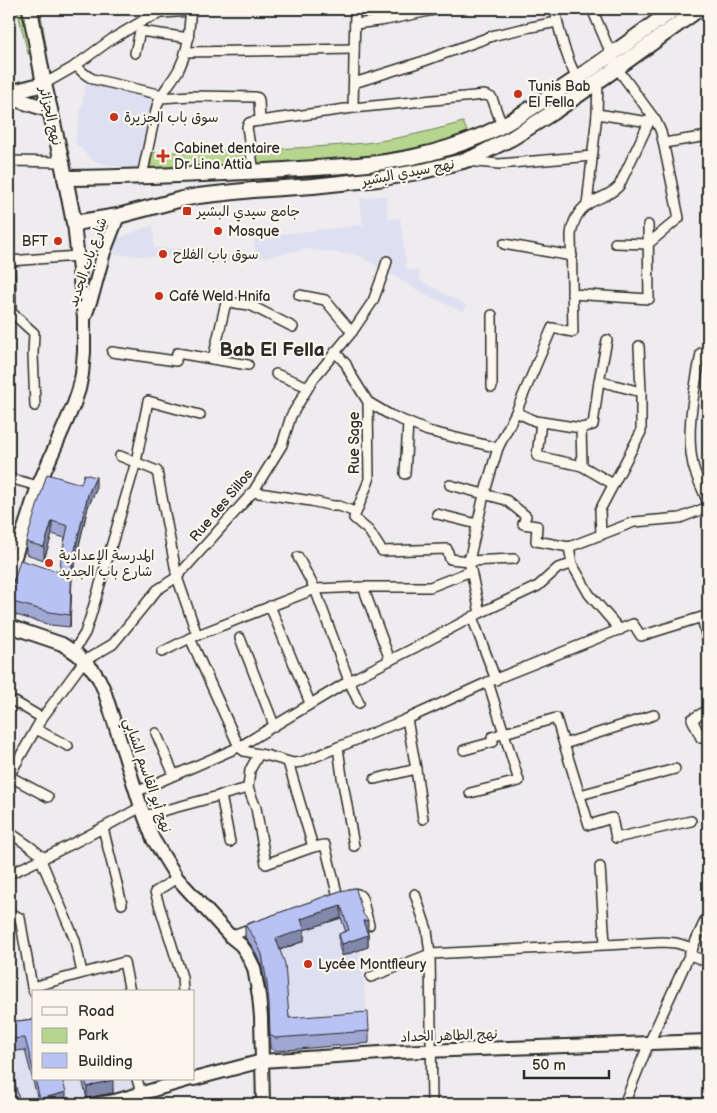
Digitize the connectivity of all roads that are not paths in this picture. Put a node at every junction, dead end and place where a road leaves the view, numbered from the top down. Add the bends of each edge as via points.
1 (30, 9) edge
2 (355, 9) edge
3 (439, 9) edge
4 (554, 9) edge
5 (593, 9) edge
6 (674, 9) edge
7 (699, 9) edge
8 (190, 10) edge
9 (557, 22) junction
10 (355, 24) junction
11 (189, 38) junction
12 (354, 49) junction
13 (186, 52) junction
14 (135, 53) dead end
15 (612, 55) junction
16 (76, 65) junction
17 (617, 68) junction
18 (577, 79) junction
19 (598, 82) junction
20 (354, 83) junction
21 (44, 84) junction
22 (9, 93) edge
23 (161, 96) junction
24 (9, 97) edge
25 (353, 108) junction
26 (50, 110) junction
27 (597, 114) junction
28 (651, 119) junction
29 (260, 121) junction
30 (502, 126) junction
31 (708, 137) edge
32 (664, 143) junction
33 (592, 156) junction
34 (9, 161) edge
35 (463, 161) junction
36 (62, 162) junction
37 (376, 163) junction
38 (254, 172) junction
39 (142, 176) junction
40 (65, 178) junction
41 (378, 179) junction
42 (587, 205) junction
43 (118, 216) junction
44 (74, 223) junction
45 (648, 225) dead end
46 (615, 243) dead end
47 (504, 244) dead end
48 (648, 244) junction
49 (78, 256) junction
50 (572, 256) junction
51 (10, 261) edge
52 (387, 261) dead end
53 (572, 294) junction
54 (299, 295) dead end
55 (492, 315) dead end
56 (84, 318) junction
57 (292, 327) dead end
58 (352, 332) junction
59 (607, 340) dead end
60 (639, 346) dead end
61 (112, 352) dead end
62 (336, 352) junction
63 (700, 353) dead end
64 (212, 360) junction
65 (248, 365) dead end
66 (276, 374) dead end
67 (599, 382) junction
68 (308, 387) junction
69 (492, 387) dead end
70 (642, 392) junction
71 (368, 402) junction
72 (35, 406) dead end
73 (516, 412) junction
74 (200, 415) dead end
75 (408, 422) junction
76 (541, 422) junction
77 (581, 428) junction
78 (498, 448) junction
79 (120, 456) dead end
80 (136, 462) junction
81 (582, 466) junction
82 (405, 474) dead end
83 (9, 478) edge
84 (613, 484) junction
85 (450, 485) dead end
86 (38, 486) junction
87 (253, 492) junction
88 (484, 495) junction
89 (708, 506) edge
90 (355, 512) junction
91 (437, 514) dead end
92 (477, 524) junction
93 (601, 535) junction
94 (568, 547) junction
95 (298, 556) dead end
96 (514, 559) dead end
97 (469, 561) junction
98 (572, 564) junction
99 (471, 571) junction
100 (9, 575) edge
101 (177, 576) junction
102 (363, 587) junction
103 (315, 589) junction
104 (270, 606) junction
105 (476, 615) junction
106 (9, 626) edge
107 (620, 630) junction
108 (194, 636) junction
109 (240, 638) dead end
110 (708, 644) edge
111 (77, 646) dead end
112 (162, 652) dead end
113 (390, 660) junction
114 (84, 661) junction
115 (349, 681) junction
116 (492, 681) junction
117 (15, 702) dead end
118 (310, 703) junction
119 (359, 703) dead end
120 (708, 710) edge
121 (654, 715) dead end
122 (42, 718) junction
123 (406, 719) junction
124 (274, 725) junction
125 (36, 729) junction
126 (156, 733) dead end
127 (504, 733) junction
128 (701, 738) dead end
129 (564, 744) junction
130 (68, 746) dead end
131 (239, 747) junction
132 (338, 747) junction
133 (464, 750) dead end
134 (259, 754) junction
135 (288, 762) junction
136 (12, 764) edge
137 (416, 769) junction
138 (675, 770) dead end
139 (174, 775) junction
140 (9, 776) edge
141 (375, 779) dead end
142 (248, 788) junction
143 (136, 792) junction
144 (470, 793) dead end
145 (220, 795) junction
146 (580, 796) junction
147 (48, 797) dead end
148 (142, 812) junction
149 (423, 819) dead end
150 (691, 821) dead end
151 (103, 828) junction
152 (9, 832) edge
153 (230, 842) dead end
154 (354, 846) dead end
155 (313, 847) junction
156 (42, 859) junction
157 (600, 867) dead end
158 (9, 874) edge
159 (177, 878) junction
160 (415, 894) dead end
161 (122, 904) dead end
162 (9, 912) edge
163 (708, 914) edge
164 (266, 923) edge
165 (369, 925) edge
166 (230, 936) junction
167 (605, 944) junction
168 (692, 952) junction
169 (430, 954) junction
170 (708, 962) edge
171 (82, 974) junction
172 (371, 977) dead end
173 (33, 989) edge
174 (130, 990) edge
175 (183, 990) edge
176 (708, 1041) edge
177 (649, 1043) junction
178 (432, 1052) junction
179 (262, 1061) junction
180 (195, 1078) edge
181 (137, 1080) edge
182 (189, 1080) edge
183 (141, 1093) junction
184 (97, 1104) edge
185 (263, 1104) edge
186 (432, 1104) edge
187 (624, 1104) edge

1 - 21 main road, نهج الجزائر
2 - 10 street
3 - 10 street
4 - 9 street
5 - 15 street
6 - 15 main road, نهج سيدي البشير
7 - 17 main road, نهج سيدي البشير
8 - 11 street
8 - 16 street via 146,18
9 - 18 street
9 - 20 street via 495,35
10 - 12 street
11 - 13 street
11 - 14 street via 140,31
12 - 13 street
12 - 20 street
13 - 23 street
15 - 17 street
15 - 18 main road, نهج سيدي البشير
16 - 21 street
16 - 23 street via 93,79
17 - 19 main road, نهج سيدي البشير
17 - 28 street
18 - 30 main road, نهج سيدي البشير
19 - 27 street
19 - 35 main road, نهج سيدي البشير via 528,128
20 - 25 street
21 - 22 main road
21 - 26 main road, نهج الجزائر
23 - 29 street via 255,97 259,100
23 - 39 street
24 - 26 main road
25 - 29 street
25 - 30 street via 486,95 492,98
26 - 36 main road, نهج الجزائر
27 - 28 street
27 - 33 street
28 - 32 street via 658,125
28 - 42 street via 619,186
29 - 38 street via 250,122 247,127
30 - 37 main road, نهج سيدي البشير via 450,147
31 - 32 street
32 - 48 street via 679,218
33 - 35 street via 499,164
33 - 42 street
34 - 36 street
35 - 41 main road, نهج سيدي البشير
36 - 40 main road, نهج الجزائر
37 - 38 main road, نهج سيدي البشير
37 - 41 main road
38 - 39 main road, نهج سيدي البشير
39 - 40 main road, نهج سيدي البشير
40 - 44 main road, نهج الجزائر
41 - 43 main road, نهج سيدي البشير via 198,196
42 - 50 street via 572,224
43 - 44 main road, نهج سيدي البشير
43 - 56 street, شارع باب الجديد
44 - 49 street, شارع باب الجديد
45 - 48 street
46 - 48 street
47 - 50 street
48 - 53 street via 648,298
49 - 51 street
49 - 56 street, شارع باب الجديد
50 - 53 street
51 - 72 street via 11,312 34,333
52 - 58 street, Rue des Sillos via 373,301
53 - 73 street via 573,332 552,328
54 - 58 street via 325,300
55 - 69 street
56 - 86 street, شارع باب الجديد via 84,367 79,389
57 - 64 street via 250,305 226,302
58 - 62 street, Rue des Sillos
59 - 67 street
60 - 70 street
61 - 64 street via 176,362 177,353
62 - 68 street, Rue des Sillos
62 - 71 street, Rue Sage
63 - 89 street via 690,438 693,465
64 - 65 street
66 - 68 street
67 - 70 street
67 - 77 street via 593,425
68 - 87 street, Rue des Sillos via 290,416 282,445
70 - 84 street via 641,432
71 - 75 street
71 - 90 street, Rue Sage via 369,480
73 - 76 street
73 - 78 street
74 - 80 street via 148,401
75 - 78 street via 428,431
75 - 82 street
76 - 77 street
76 - 81 street via 537,456
77 - 81 street
78 - 88 street
79 - 80 street
80 - 101 street via 157,471
80 - 111 street via 91,615
81 - 84 street
83 - 86 street
84 - 93 street via 600,510
85 - 88 street
86 - 100 street, شارع باب الجديد
87 - 90 street via 339,506
87 - 101 street, Rue des Sillos
88 - 92 street
88 - 94 street via 506,500 526,516 523,524 537,526 536,541
89 - 93 street via 680,518 634,522
90 - 97 street via 354,518 369,531 382,551 448,549 450,559
91 - 92 street
92 - 97 street
93 - 94 street
94 - 98 street
95 - 103 street
96 - 97 street
97 - 99 street
98 - 105 street via 558,568 538,586
98 - 107 street via 589,594
99 - 102 street via 430,587
99 - 105 street
101 - 108 street
101 - 114 street, Rue des Sillos via 158,590 113,644
102 - 103 street
102 - 113 street
103 - 104 street
103 - 115 street
104 - 108 street
104 - 118 street
105 - 113 street
105 - 116 street
106 - 114 street, نهج أبو القاسم الشابي via 62,644
107 - 110 street via 633,624 642,636 702,617
107 - 116 street
108 - 112 street
108 - 131 street
109 - 124 street
113 - 115 street
114 - 122 street
114 - 143 street, نهج أبو القاسم الشابي via 104,690
115 - 118 street
115 - 119 street
116 - 123 street
116 - 127 street
117 - 122 street
118 - 124 street
120 - 128 street via 692,719
121 - 129 street
122 - 125 street
123 - 132 street
123 - 137 street
124 - 131 street
125 - 130 street
125 - 136 street
126 - 139 street
127 - 129 street via 556,718
127 - 133 street via 492,737 493,742
127 - 144 street via 519,781
129 - 146 street
131 - 134 street
131 - 139 street
132 - 135 street via 302,762
132 - 154 street
134 - 135 street
134 - 142 street via 250,770
135 - 155 street
136 - 140 street
137 - 141 street
137 - 149 street
138 - 146 street
139 - 143 street
140 - 147 street
142 - 145 street
142 - 155 street via 256,808 266,864
143 - 148 street, نهج أبو القاسم الشابي
145 - 148 street
145 - 153 street
146 - 150 street via 589,824 612,818 616,838
148 - 151 street
148 - 159 street, نهج أبو القاسم الشابي via 153,839
151 - 156 street
151 - 161 street
152 - 156 street
155 - 165 street via 324,845 334,899 354,893 359,895
156 - 158 street
156 - 171 street via 75,940
157 - 167 street
159 - 166 street, نهج أبو القاسم الشابي
159 - 175 street via 155,892 182,977
160 - 169 street via 427,930
162 - 173 street via 20,918
163 - 168 street
164 - 166 street
166 - 179 street, نهج أبو القاسم الشابي via 246,952 254,968 259,996
167 - 168 street via 676,943
167 - 169 street
168 - 170 street
168 - 177 street
169 - 172 street
169 - 178 street
171 - 173 street
171 - 174 street via 124,962
176 - 177 street, نهج الطاهر الحداد
177 - 178 street, نهج الطاهر الحداد
177 - 187 street
178 - 179 street, نهج الطاهر الحداد
178 - 186 street
179 - 180 street, نهج الطاهر الحداد
179 - 185 street, نهج أبو القاسم الشابي
181 - 183 street
182 - 183 street, نهج الطاهر الحداد
183 - 184 street, نهج الطاهر الحداد

